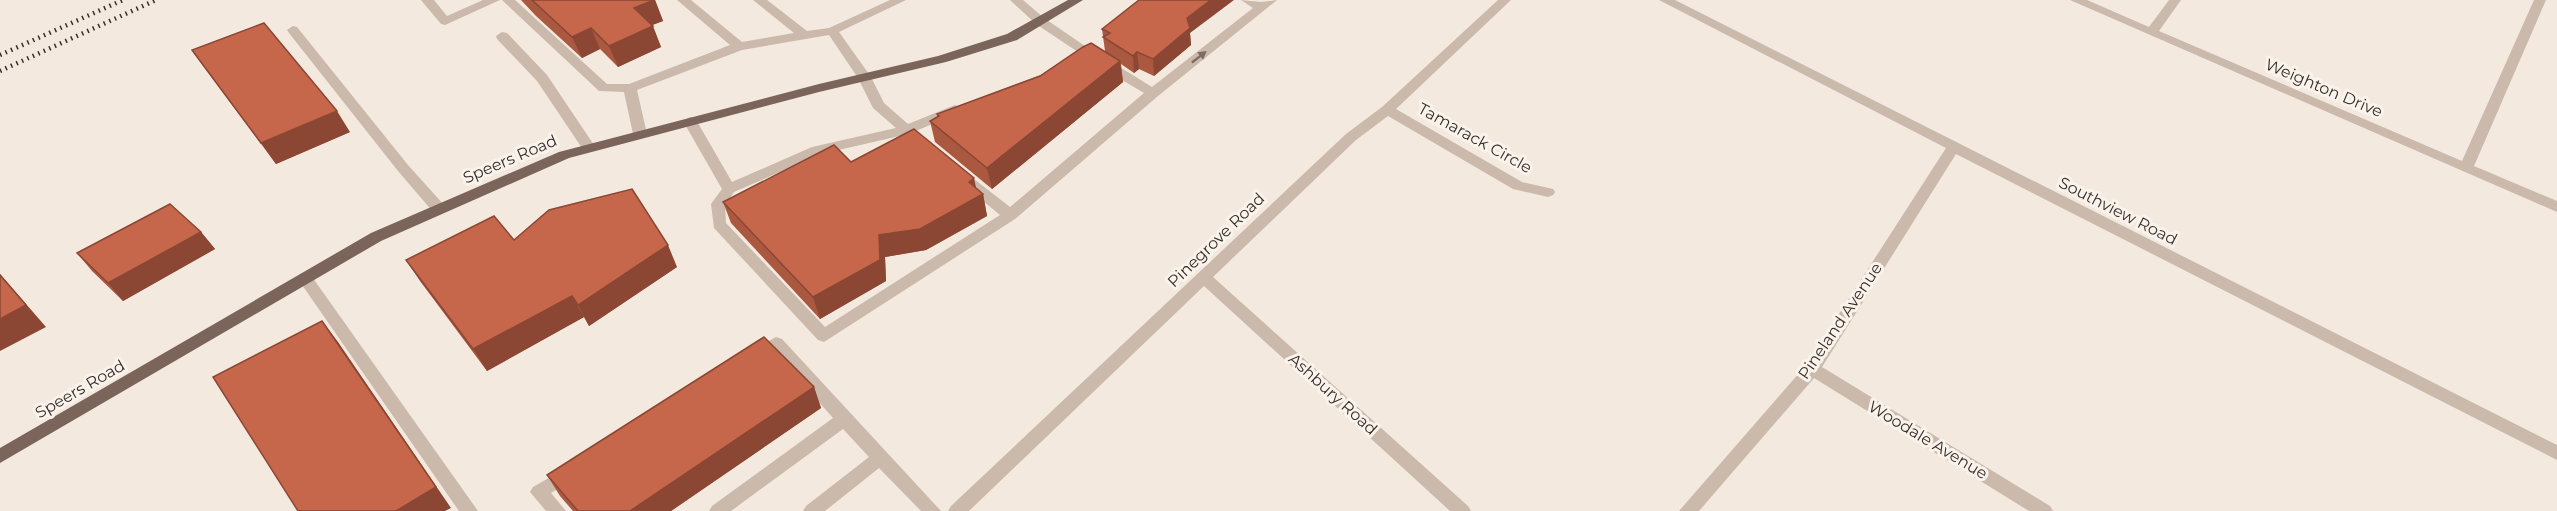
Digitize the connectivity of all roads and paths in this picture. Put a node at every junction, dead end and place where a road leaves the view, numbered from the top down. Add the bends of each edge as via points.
1 (428, 0) edge
2 (494, 0) edge
3 (508, 0) edge
4 (683, 0) edge
5 (759, 0) edge
6 (900, 0) edge
7 (1016, 0) edge
8 (1077, 0) edge
9 (1247, 0) edge
10 (1505, 0) edge
11 (1665, 0) edge
12 (2076, 0) edge
13 (2175, 0) edge
14 (2540, 0) edge
15 (1266, 4) edge
16 (1040, 21) junction
17 (293, 30) dead end
18 (832, 31) junction
19 (2152, 32) junction
20 (804, 35) junction
21 (502, 36) dead end
22 (739, 46) junction
23 (864, 77) junction
24 (630, 88) junction
25 (1153, 93) junction
26 (964, 106) edge
27 (1387, 110) junction
28 (690, 121) junction
29 (905, 130) junction
30 (640, 134) junction
31 (589, 148) junction
32 (1953, 148) junction
33 (932, 151) edge
34 (949, 165) edge
35 (2466, 167) junction
36 (729, 189) junction
37 (1548, 192) dead end
38 (2557, 207) edge
39 (439, 209) junction
40 (1010, 215) junction
41 (1204, 276) junction
42 (306, 278) junction
43 (747, 362) edge
44 (1812, 369) junction
45 (844, 419) junction
46 (2557, 453) edge
47 (0, 456) edge
48 (880, 458) junction
49 (579, 468) edge
50 (469, 511) edge
51 (557, 511) edge
52 (718, 511) edge
53 (812, 511) edge
54 (932, 511) edge
55 (957, 511) edge
56 (1462, 511) edge
57 (1688, 511) edge
58 (2044, 511) edge

1 - 2 street via 445,21
3 - 24 street via 604,88
4 - 22 street
5 - 20 street
6 - 18 street
7 - 16 street
8 - 16 main road, Speers Road
9 - 15 street
10 - 27 street, Pinegrove Road
11 - 32 street, Southview Road
12 - 19 street, Weighton Drive
13 - 19 street
14 - 35 street
25 -> 15 street
16 - 23 main road, Speers Road via 1012,37
16 - 25 street via 1089,59
17 - 39 street
18 - 20 street
18 - 23 street
19 - 35 street, Weighton Drive
20 - 22 street
21 - 31 street via 542,78
22 - 24 street
23 - 28 main road, Speers Road
23 - 29 street via 878,105
24 - 30 street
25 - 40 street
26 - 29 street
27 - 37 street, Tamarack Circle via 1518,186
27 - 41 street, Pinegrove Road via 1351,137
28 - 30 main road, Speers Road
28 - 36 street
29 - 33 street
29 - 36 street via 817,150
30 - 31 main road, Speers Road
31 - 39 main road, Speers Road via 564,154
32 - 44 street, Pineland Avenue
32 - 46 street, Southview Road
34 - 40 street
35 - 38 street, Weighton Drive
36 - 40 street via 718,204 719,224 824,336
39 - 42 main road, Speers Road via 376,237
41 - 55 street, Pinegrove Road
41 - 56 street, Ashbury Road
42 - 47 main road, Speers Road
42 - 50 street
43 - 45 street via 776,343
44 - 57 street, Pineland Avenue
44 - 58 street, Woodale Avenue
45 - 48 street
45 - 52 street
48 - 53 street
48 - 54 street
49 - 51 street via 539,492

